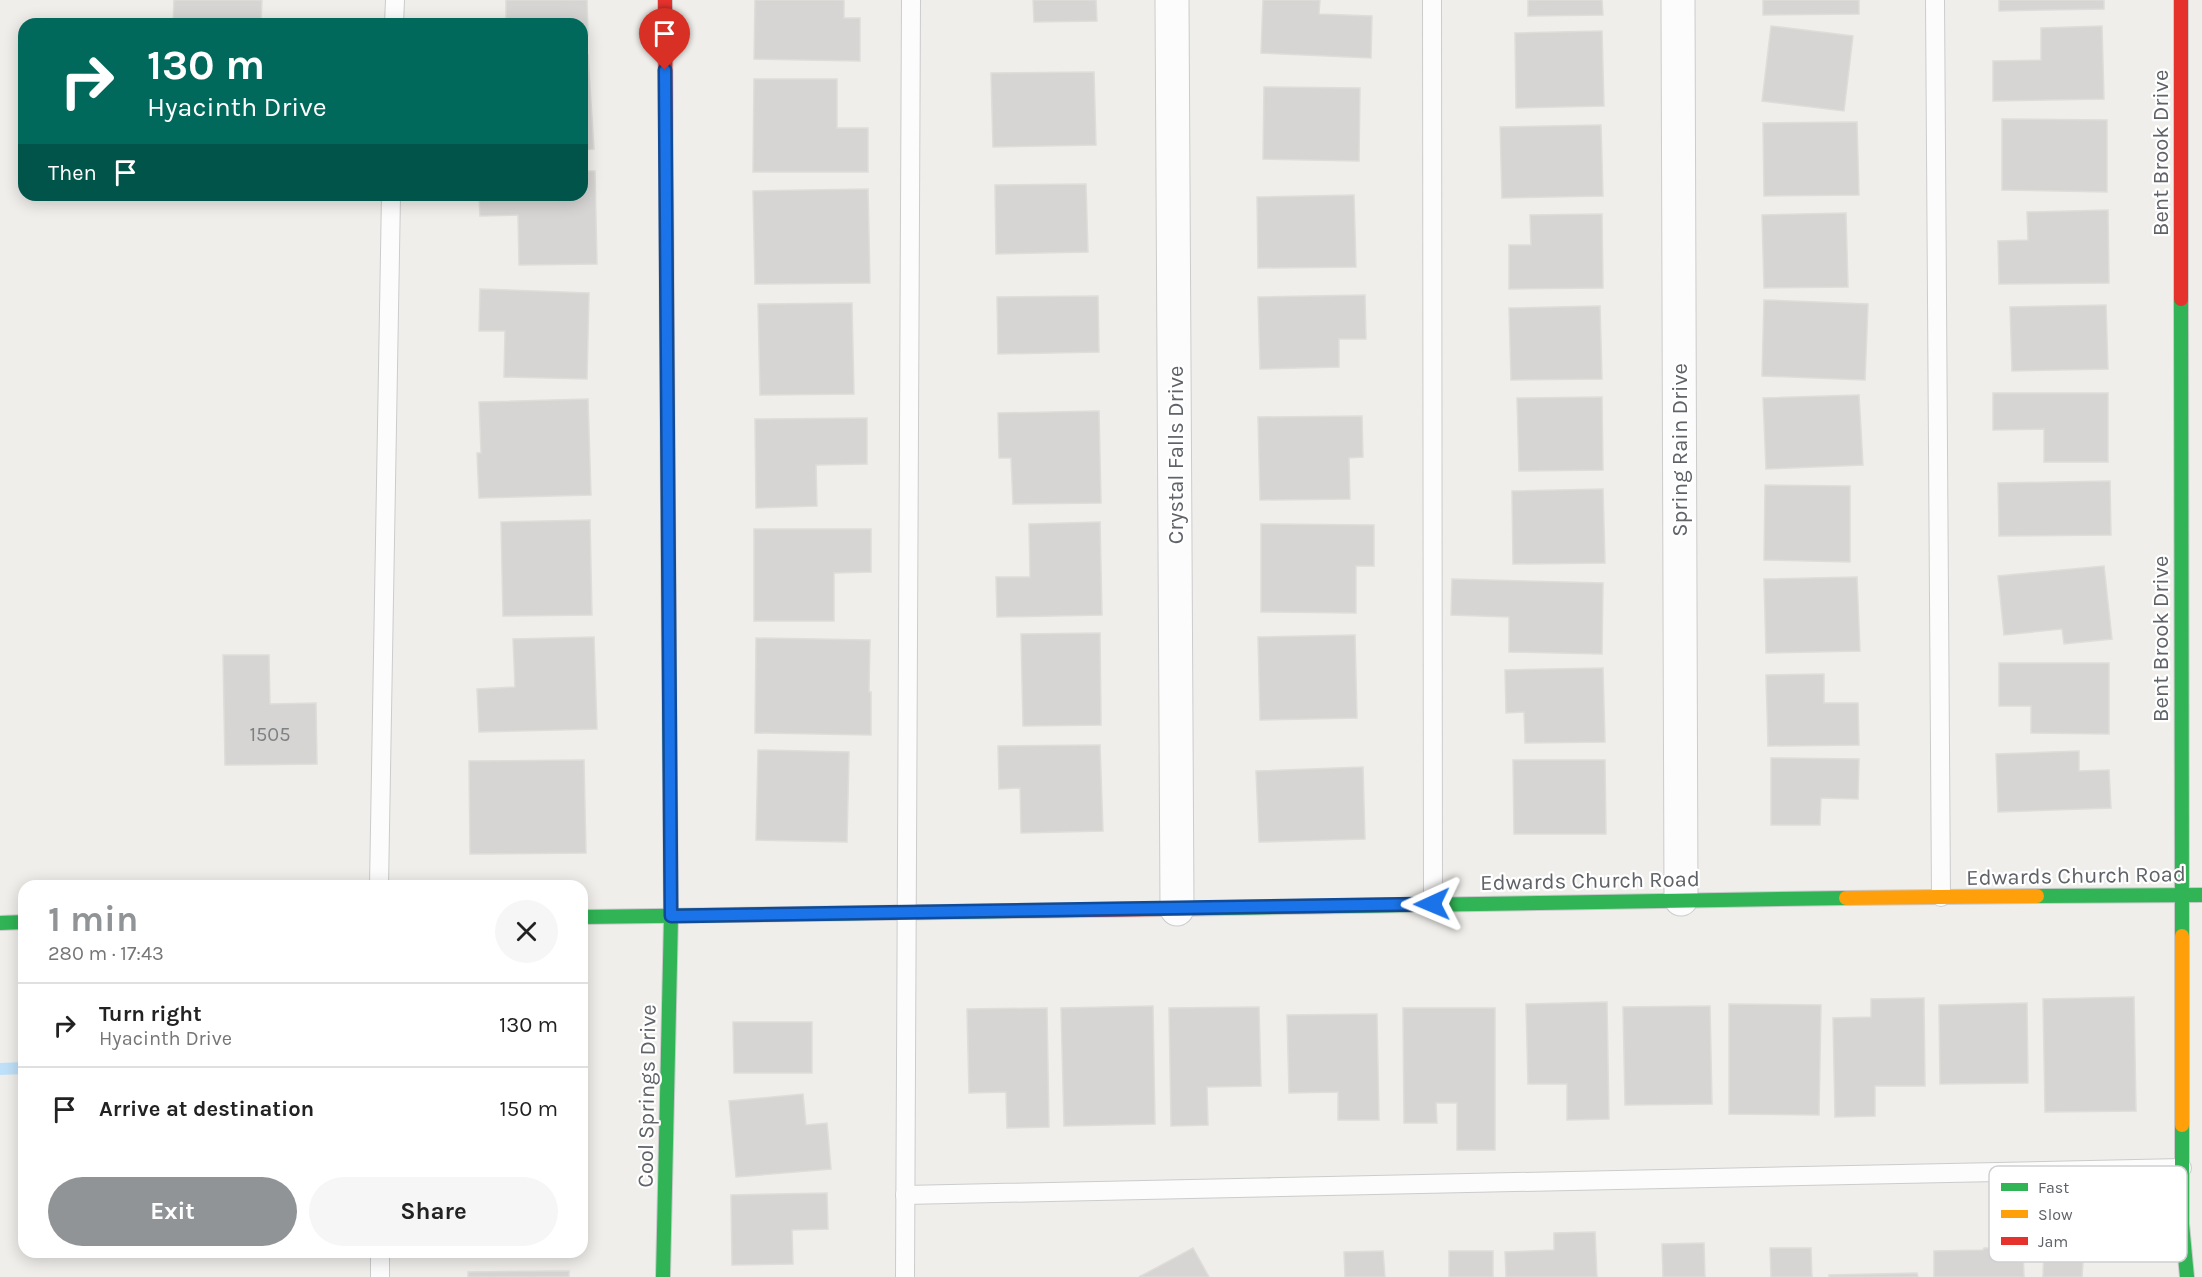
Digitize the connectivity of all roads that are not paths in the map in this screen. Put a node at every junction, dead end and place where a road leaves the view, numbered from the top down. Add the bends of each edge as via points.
1 (395, 0) edge
2 (665, 0) edge
3 (911, 0) edge
4 (1172, 0) edge
5 (1432, 0) edge
6 (1678, 0) edge
7 (1935, 0) edge
8 (2181, 0) edge
9 (394, 18) edge
10 (391, 201) edge
11 (379, 880) edge
12 (2181, 895) junction
13 (2202, 895) edge
14 (1941, 897) junction
15 (1681, 899) junction
16 (1432, 904) junction
17 (1177, 909) junction
18 (907, 913) junction
19 (671, 916) junction
20 (588, 917) edge
21 (18, 922) edge
22 (0, 923) edge
23 (2182, 1166) edge
24 (1989, 1172) edge
25 (905, 1196) junction
26 (380, 1258) edge
27 (2186, 1262) edge
28 (380, 1277) edge
29 (663, 1277) edge
30 (905, 1277) edge
31 (2187, 1277) edge

1 - 9 lane
2 - 19 street, Cool Springs Drive
3 - 18 lane
4 - 17 street, Crystal Falls Drive
5 - 16 lane
6 - 15 street, Spring Rain Drive
7 - 14 lane
8 - 12 street, Bent Brook Drive
10 - 11 lane
12 - 13 street, Edwards Church Road
12 - 14 street, Edwards Church Road
12 - 23 street, Bent Brook Drive
14 - 15 street, Edwards Church Road
15 - 16 street, Edwards Church Road
16 - 17 street, Edwards Church Road
17 - 18 street, Edwards Church Road
18 - 19 street, Edwards Church Road
18 - 25 lane
19 - 20 street, Edwards Church Road
19 - 29 street, Cool Springs Drive
21 - 22 street
24 - 25 lane
25 - 30 lane
26 - 28 lane
27 - 31 street, Bent Brook Drive

